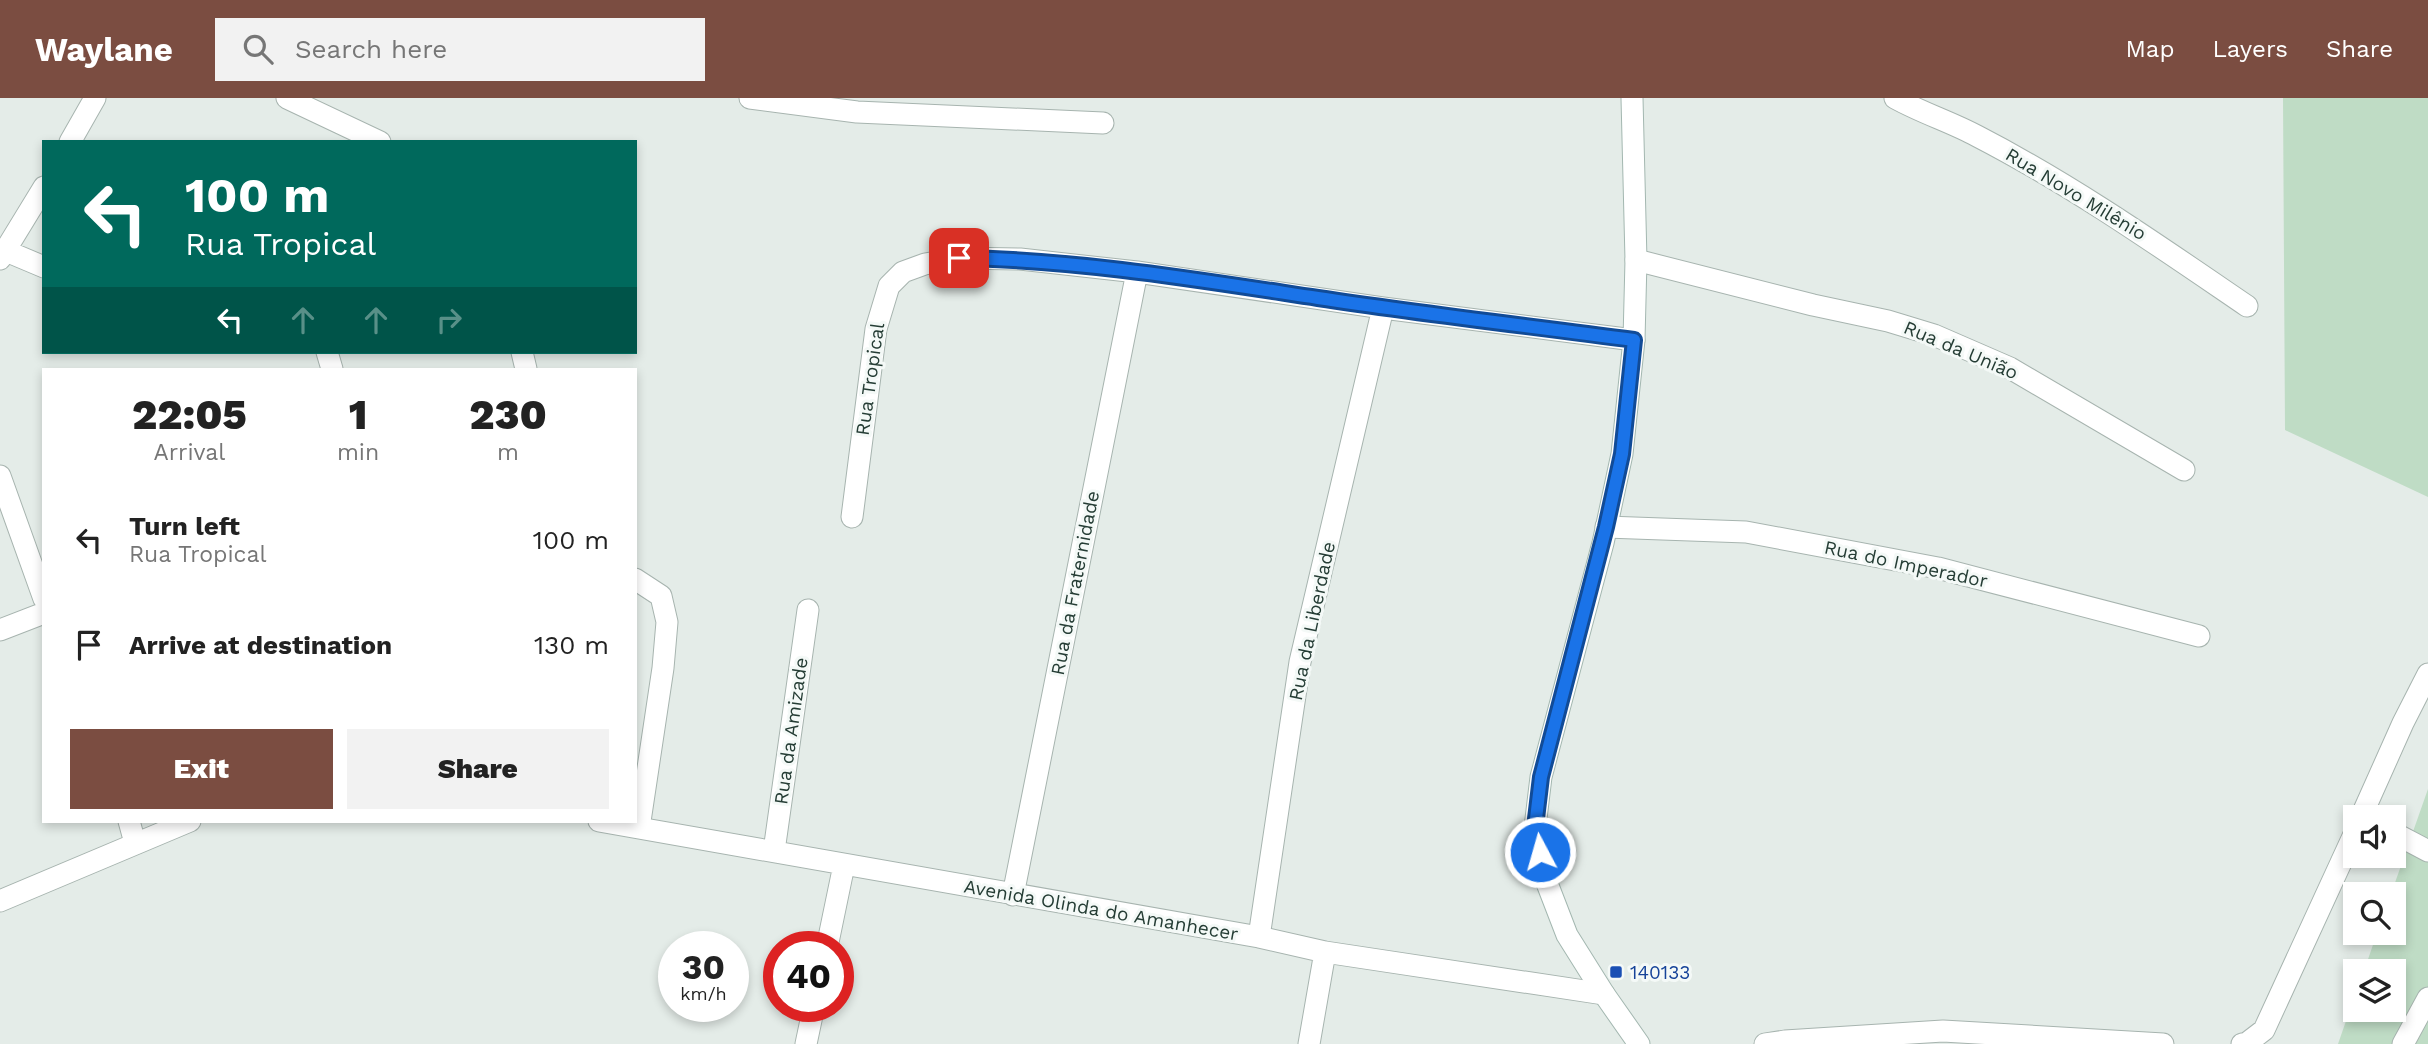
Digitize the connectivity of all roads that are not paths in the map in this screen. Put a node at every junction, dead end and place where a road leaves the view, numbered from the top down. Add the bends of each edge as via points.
1 (95, 98) edge
2 (287, 98) edge
3 (750, 98) edge
4 (1632, 98) edge
5 (1895, 98) edge
6 (1103, 123) dead end
7 (71, 140) edge
8 (376, 140) edge
9 (42, 190) edge
10 (3, 255) edge
11 (1636, 260) junction
12 (42, 266) edge
13 (1137, 272) junction
14 (2247, 306) dead end
15 (1383, 308) junction
16 (1634, 340) junction
17 (2184, 470) dead end
18 (0, 475) edge
19 (852, 517) dead end
20 (1606, 527) junction
21 (637, 580) edge
22 (42, 593) edge
23 (808, 610) dead end
24 (42, 614) edge
25 (0, 630) edge
26 (2199, 636) dead end
27 (2428, 674) edge
28 (2368, 805) edge
29 (130, 823) edge
30 (185, 823) edge
31 (610, 823) edge
32 (639, 828) junction
33 (2406, 839) edge
34 (135, 844) junction
35 (774, 851) junction
36 (2428, 851) edge
37 (2343, 858) edge
38 (844, 865) junction
39 (1013, 895) junction
40 (0, 901) edge
41 (830, 931) edge
42 (1259, 937) junction
43 (1325, 952) junction
44 (1604, 994) junction
45 (2428, 998) edge
46 (811, 1022) edge
47 (806, 1044) edge
48 (1309, 1044) edge
49 (1639, 1044) edge
50 (1765, 1044) edge
51 (2163, 1044) edge
52 (2242, 1044) edge
53 (2403, 1044) edge

1 - 7 street
2 - 8 street
3 - 6 street via 858,112
4 - 11 street
5 - 14 street, Rua Novo Milênio via 1976,135 2061,182
9 - 10 street
10 - 12 street
11 - 16 street
11 - 17 street, Rua da União via 1934,335 2010,368
13 - 15 street, Rua Tropical
13 - 19 street, Rua Tropical via 1020,259 959,258 903,272 889,286 876,329
13 - 39 street, Rua da Fraternidade
15 - 16 street, Rua Tropical
15 - 42 street, Rua da Liberdade via 1300,662
16 - 20 street via 1622,454
18 - 22 street
20 - 26 street, Rua do Imperador via 1746,532 1938,568
20 - 44 street via 1541,777 1535,827 1545,878 1567,935
21 - 32 street via 661,596 667,622
23 - 35 street, Rua da Amizade
24 - 25 street
27 - 28 street
29 - 34 street
30 - 34 street
31 - 32 street, Avenida Olinda do Amanhecer
32 - 35 street, Avenida Olinda do Amanhecer
33 - 36 street
34 - 40 street
35 - 38 street, Avenida Olinda do Amanhecer
37 - 52 street via 2264,1030
38 - 39 street, Avenida Olinda do Amanhecer
38 - 41 street
39 - 42 street, Avenida Olinda do Amanhecer
42 - 43 street, Avenida Olinda do Amanhecer
43 - 44 street, Avenida Olinda do Amanhecer
43 - 48 street
44 - 49 street
45 - 53 street
46 - 47 street
50 - 51 street via 1943,1031

